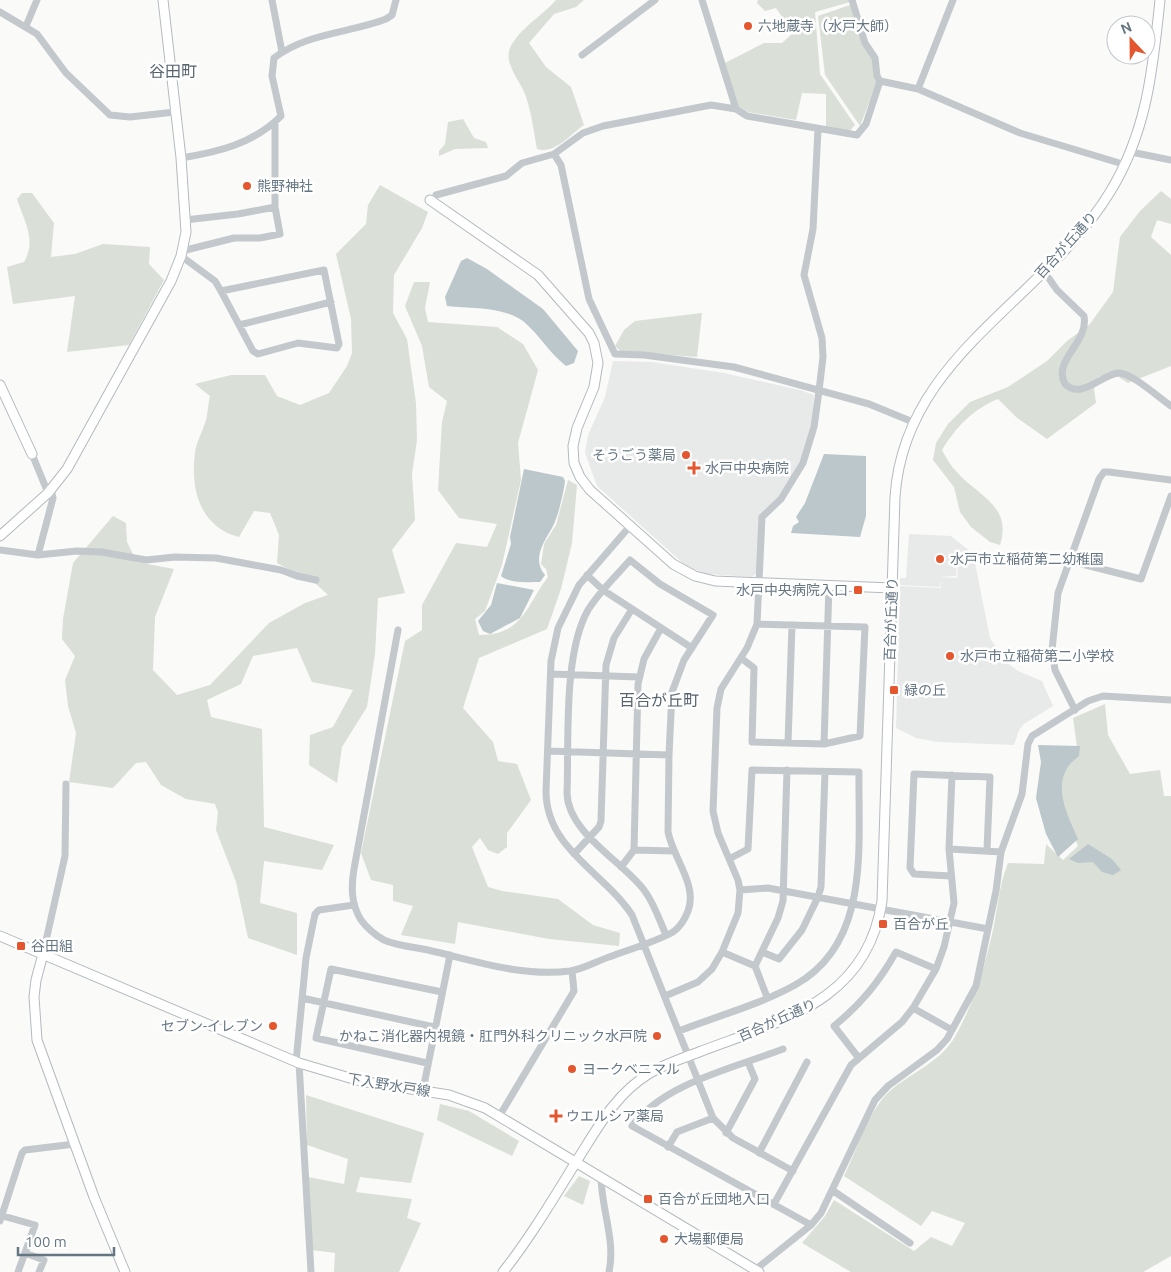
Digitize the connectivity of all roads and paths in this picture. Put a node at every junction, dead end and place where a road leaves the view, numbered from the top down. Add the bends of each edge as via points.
1 (37, 0) edge
2 (163, 0) edge
3 (272, 0) edge
4 (396, 0) edge
5 (655, 0) edge
6 (702, 0) edge
7 (852, 0) edge
8 (953, 0) edge
9 (1160, 0) edge
10 (0, 12) edge
11 (26, 26) junction
12 (282, 52) junction
13 (582, 55) dead end
14 (880, 81) junction
15 (918, 89) junction
16 (736, 109) junction
17 (175, 112) junction
18 (275, 122) junction
19 (818, 129) junction
20 (1131, 152) junction
21 (554, 154) junction
22 (181, 158) junction
23 (1171, 160) edge
24 (1126, 165) junction
25 (433, 197) joint
26 (275, 207) junction
27 (185, 220) junction
28 (181, 253) junction
29 (1043, 270) junction
30 (221, 291) junction
31 (331, 302) junction
32 (239, 325) junction
33 (0, 384) edge
34 (819, 391) junction
35 (1171, 406) edge
36 (913, 422) junction
37 (32, 454) joint
38 (1171, 480) edge
39 (50, 491) junction
40 (1171, 496) edge
41 (630, 526) junction
42 (0, 536) edge
43 (0, 550) edge
44 (38, 555) junction
45 (1070, 561) junction
46 (587, 575) junction
47 (316, 580) dead end
48 (759, 583) junction
49 (829, 585) junction
50 (892, 588) junction
51 (603, 590) junction
52 (632, 609) junction
53 (757, 624) junction
54 (792, 625) junction
55 (828, 626) junction
56 (661, 628) junction
57 (398, 630) dead end
58 (692, 648) junction
59 (741, 658) junction
60 (551, 674) junction
61 (571, 674) junction
62 (606, 676) junction
63 (639, 677) junction
64 (1171, 700) edge
65 (1075, 710) junction
66 (788, 743) junction
67 (824, 744) junction
68 (548, 751) junction
69 (569, 751) junction
70 (602, 753) junction
71 (637, 754) junction
72 (669, 755) junction
73 (787, 770) junction
74 (825, 772) junction
75 (952, 775) junction
76 (66, 784) dead end
77 (590, 837) junction
78 (949, 848) junction
79 (634, 850) junction
80 (673, 850) junction
81 (987, 850) junction
82 (1001, 852) junction
83 (574, 854) junction
84 (730, 859) junction
85 (621, 867) junction
86 (951, 876) junction
87 (740, 890) junction
88 (784, 891) junction
89 (818, 897) junction
90 (854, 904) junction
91 (354, 906) junction
92 (881, 909) junction
93 (951, 922) junction
94 (988, 929) junction
95 (666, 935) junction
96 (0, 936) edge
97 (644, 944) junction
98 (722, 952) junction
99 (762, 952) junction
100 (43, 954) junction
101 (450, 955) junction
102 (755, 966) junction
103 (936, 969) junction
104 (572, 970) junction
105 (442, 992) junction
106 (665, 996) junction
107 (767, 997) junction
108 (302, 998) junction
109 (323, 1003) junction
110 (913, 1008) junction
111 (434, 1027) junction
112 (952, 1030) junction
113 (679, 1031) junction
114 (783, 1049) dead end
115 (688, 1056) junction
116 (858, 1057) junction
117 (748, 1062) junction
118 (808, 1062) dead end
119 (297, 1063) junction
120 (427, 1063) junction
121 (698, 1081) junction
122 (423, 1090) junction
123 (500, 1116) junction
124 (713, 1118) junction
125 (726, 1133) junction
126 (75, 1144) junction
127 (668, 1147) junction
128 (759, 1153) junction
129 (576, 1162) junction
130 (793, 1171) junction
131 (601, 1176) junction
132 (832, 1190) junction
133 (774, 1204) junction
134 (1, 1217) edge
135 (812, 1225) junction
136 (910, 1243) dead end
137 (24, 1253) junction
138 (757, 1271) edge
139 (18, 1272) edge
140 (39, 1272) edge
141 (125, 1272) edge
142 (311, 1272) edge
143 (503, 1272) edge
144 (609, 1272) edge

1 - 11 street
2 - 17 street
3 - 12 street
4 - 12 street via 392,15 386,19 309,40
5 - 13 street
6 - 16 street
7 - 14 street via 865,44 875,58 876,76
8 - 15 street
9 - 20 street, 百合が丘通り via 1149,91
10 - 11 street
11 - 17 street via 37,34 66,73 110,115 130,117
12 - 18 street via 271,65 281,116
14 - 15 street
14 - 19 street via 866,124 857,135
15 - 24 street via 1020,133
16 - 19 street via 746,116
16 - 21 street via 711,105 692,107 603,126 583,133
17 - 22 street
18 - 22 street via 243,142 218,152
18 - 26 street
19 - 34 street via 813,229 804,275 822,338 824,357
20 - 23 street
20 - 24 street, 百合が丘通り
21 - 25 street via 522,163 506,176
21 - 34 street via 565,181 589,299 614,352 734,367
22 - 27 street
24 - 29 street, 百合が丘通り via 1092,218
25 - 41 street via 538,275 588,333 597,353 598,374 574,438 574,463 584,484
26 - 27 street
26 - 28 street via 280,234 234,238
27 - 28 street
28 - 30 street via 215,281
28 - 39 street via 171,281 124,368 67,469
29 - 35 street via 1057,290 1084,316 1081,339 1066,359 1062,371 1062,380 1067,386 1082,388 1123,374
29 - 36 street, 百合が丘通り via 942,375
30 - 31 street via 324,270
30 - 32 street
31 - 32 street
31 - 32 street via 339,344 337,348 298,343 258,354 252,351
33 - 37 street
34 - 36 street via 869,404
34 - 48 street via 814,427 803,463 781,499 762,517
36 - 50 street, 百合が丘通り via 902,451 896,484
37 - 39 street
38 - 45 street via 1131,473 1101,475
39 - 42 street
39 - 44 street via 53,498
40 - 45 street via 1141,579
41 - 46 street
41 - 48 street via 672,564 695,576 715,581
43 - 44 street
44 - 47 street via 77,551 146,560 216,558
45 - 65 street via 1058,593 1052,659
46 - 51 street
46 - 60 street via 558,628
48 - 49 street
48 - 53 street
49 - 50 street
49 - 55 street
50 - 92 street, 百合が丘通り
51 - 52 street
51 - 58 street via 630,560 660,584 713,615
51 - 61 street via 588,610 579,633
52 - 56 street
52 - 62 street via 614,638
53 - 54 street
53 - 59 street
54 - 55 street
54 - 66 street
55 - 67 street
55 - 67 street via 865,627 860,736
56 - 58 street
56 - 63 street via 649,648
57 - 91 street via 354,869
58 - 72 street via 672,692
59 - 66 street via 754,668 752,742
59 - 84 street via 721,689 717,708 713,812
60 - 61 street
60 - 68 street
61 - 62 street
61 - 69 street
62 - 63 street
62 - 70 street
63 - 71 street
64 - 65 street via 1104,696
65 - 82 street via 1032,736 1028,744 1022,794
66 - 67 street
68 - 69 street
68 - 83 street via 548,810 557,834
69 - 70 street
69 - 77 street via 567,800 576,821
70 - 71 street
70 - 77 street via 601,821
71 - 72 street
71 - 79 street
72 - 80 street via 668,820
73 - 74 street
73 - 84 street via 752,770 748,849
73 - 88 street
74 - 89 street
74 - 90 street via 859,772
75 - 78 street
75 - 81 street via 990,777
75 - 86 street via 914,774 910,868 914,874
76 - 100 street via 65,856
77 - 83 street
77 - 85 street
78 - 81 street
78 - 86 street
79 - 80 street
79 - 85 street
80 - 95 street via 691,897 684,919
81 - 82 street
82 - 94 street
83 - 97 street via 626,905
84 - 87 street
85 - 95 street via 647,894
86 - 93 street via 954,903
87 - 88 street via 768,888
87 - 98 street via 737,918
88 - 89 street
88 - 99 street via 778,918
89 - 90 street
89 - 99 street via 802,930 779,959
90 - 92 street
90 - 107 street via 841,938 825,961 796,985
91 - 101 street via 361,920 384,940
91 - 108 street via 319,910 315,914
92 - 93 street
92 - 115 street, 百合が丘通り via 862,958 831,993 794,1015
93 - 94 street
93 - 103 street
94 - 112 street via 976,986
95 - 97 street
96 - 100 street, 下入野水戸線
97 - 104 street
97 - 106 street
98 - 102 street
98 - 106 street via 712,969 698,982
99 - 102 street
100 - 119 street, 下入野水戸線
100 - 126 street via 36,980 35,1030
101 - 104 street via 511,969 540,972
101 - 105 street
102 - 107 street
103 - 110 street
103 - 116 street via 896,952 881,979 834,1026
104 - 123 street via 574,991
105 - 109 street via 331,969
105 - 111 street
106 - 113 street
107 - 113 street
108 - 109 street
108 - 119 street
109 - 111 street
109 - 120 street via 316,1038
110 - 112 street
110 - 116 street via 902,1022
111 - 120 street
112 - 132 street via 937,1050 888,1086 875,1100
113 - 115 street
114 - 117 street
115 - 121 street
115 - 129 street, 百合が丘通り via 650,1073 629,1089 605,1116
116 - 130 street via 841,1081
117 - 121 street
117 - 125 street via 756,1079
118 - 128 street
119 - 122 street, 下入野水戸線 via 360,1082
119 - 142 street
120 - 122 street
121 - 124 street
121 - 127 street via 661,1098 632,1126
122 - 123 street, 下入野水戸線 via 462,1099
123 - 129 street, 下入野水戸線
124 - 125 street
124 - 127 street via 677,1132
125 - 128 street
126 - 134 street via 25,1150
126 - 141 street
127 - 133 street
128 - 130 street
129 - 131 street, 下入野水戸線
129 - 143 street, 百合が丘通り
130 - 133 street
131 - 138 street, 下入野水戸線
131 - 144 street via 601,1198 611,1248
132 - 135 street
132 - 136 street
133 - 135 street
134 - 137 street via 35,1225
135 - 138 street
137 - 139 street
137 - 140 street via 44,1260

